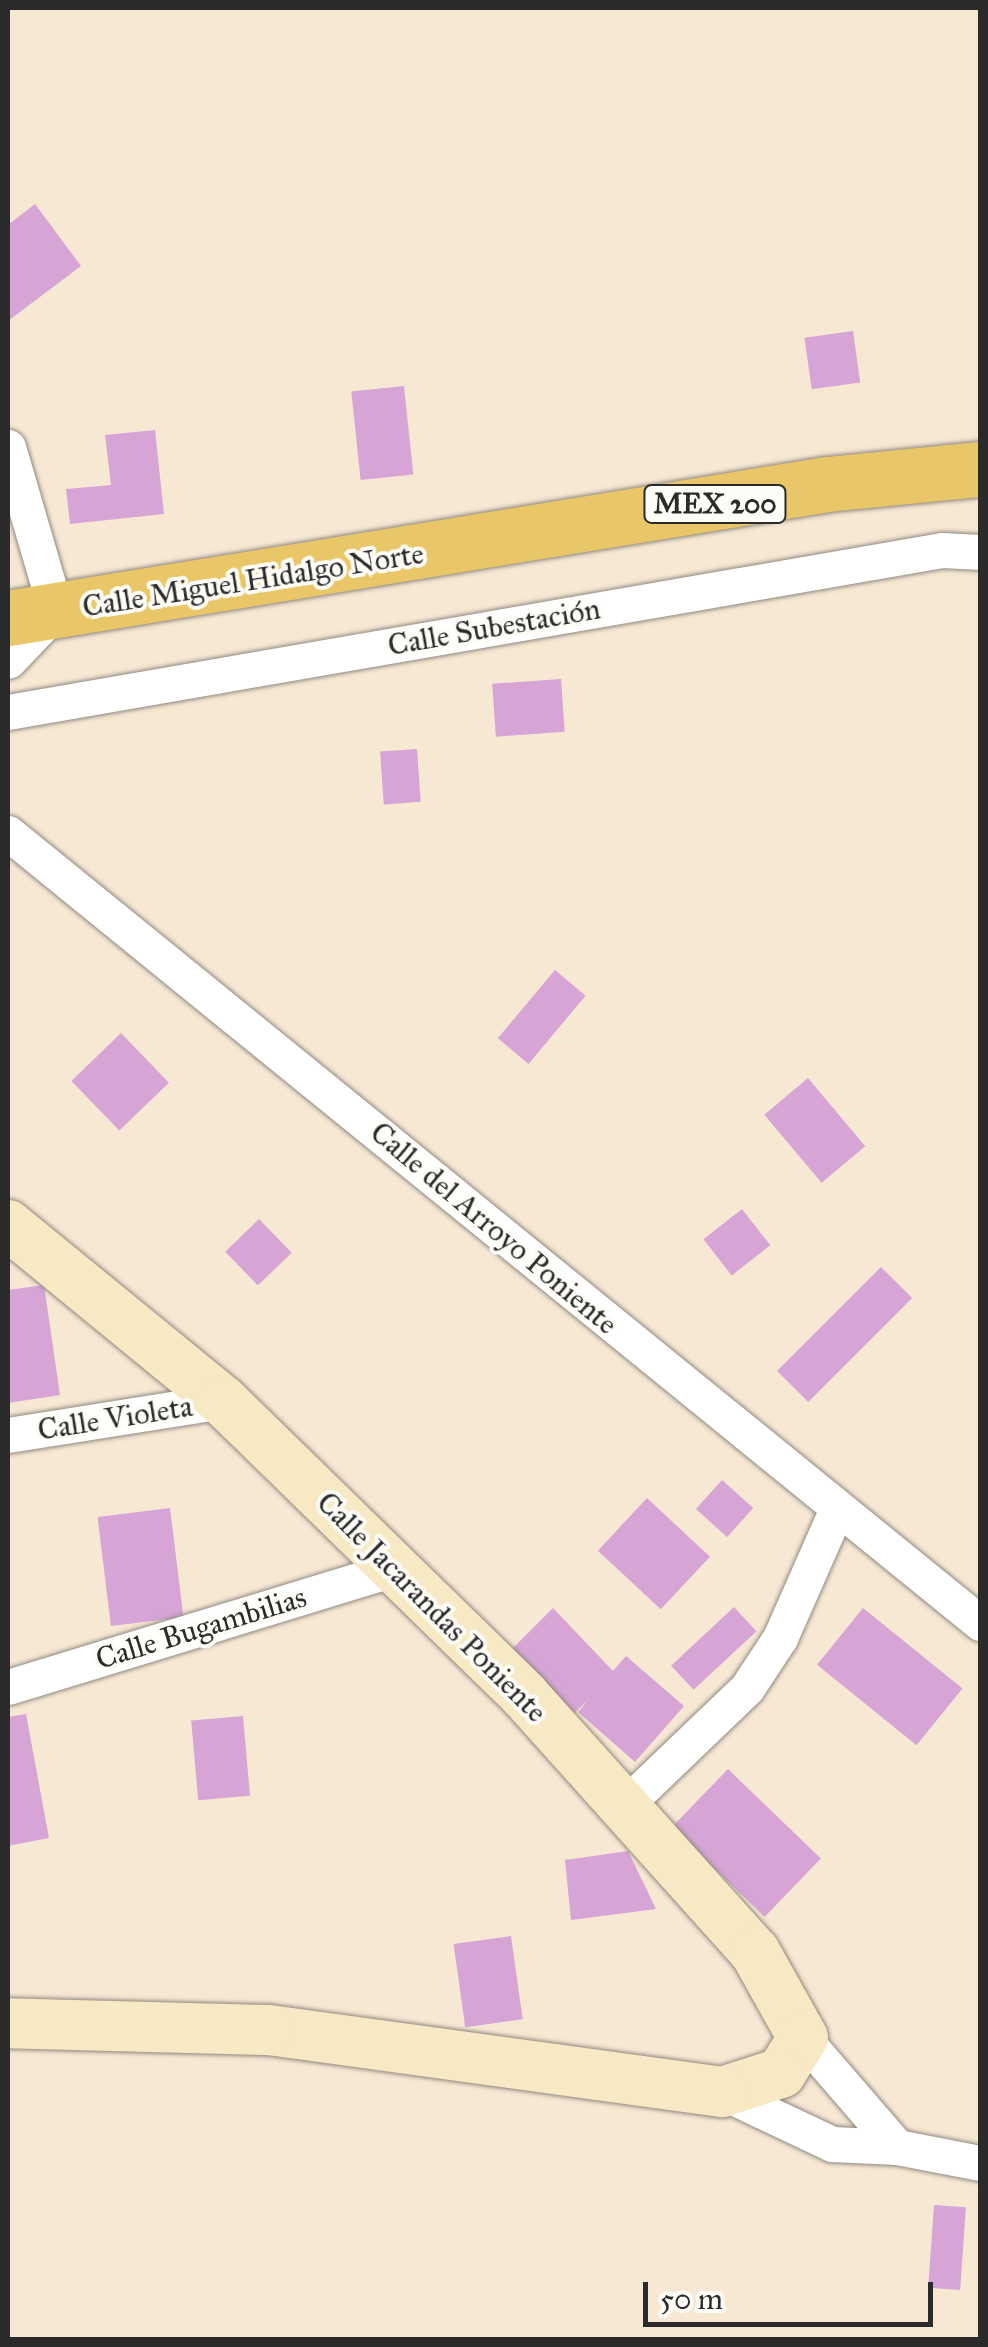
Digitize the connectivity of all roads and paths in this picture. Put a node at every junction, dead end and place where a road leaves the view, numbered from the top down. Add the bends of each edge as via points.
1 (8, 447) edge
2 (980, 465) edge
3 (980, 504) edge
4 (450, 550) junction
5 (980, 552) edge
6 (32, 614) edge
7 (8, 661) edge
8 (8, 712) edge
9 (8, 833) edge
10 (8, 1225) edge
11 (223, 1400) junction
12 (8, 1435) edge
13 (836, 1511) junction
14 (394, 1568) junction
15 (980, 1624) edge
16 (8, 1687) edge
17 (624, 1806) junction
18 (8, 2022) edge
19 (803, 2038) junction
20 (722, 2092) junction
21 (897, 2147) junction
22 (980, 2163) edge

1 - 6 street
2 - 4 highway, MEX 200 via 827,484
3 - 4 highway, MEX 200
4 - 6 highway, Calle Miguel Hidalgo Norte / MEX 200
5 - 8 street, Calle Subestación via 942,550
6 - 7 street
9 - 13 street, Calle del Arroyo Poniente via 232,1008
10 - 11 street, Calle Jacarandas Poniente
11 - 12 street, Calle Violeta
11 - 14 street, Calle Jacarandas Poniente
13 - 15 street, Calle del Arroyo Poniente
13 - 17 street via 780,1638 747,1688
14 - 16 street, Calle Bugambilias
14 - 17 street, Calle Jacarandas Poniente
17 - 19 street, Calle Jacarandas Poniente via 755,1952
18 - 20 street via 268,2030
19 - 20 street via 782,2073
19 - 21 street
20 - 21 street via 832,2144
21 - 22 street

